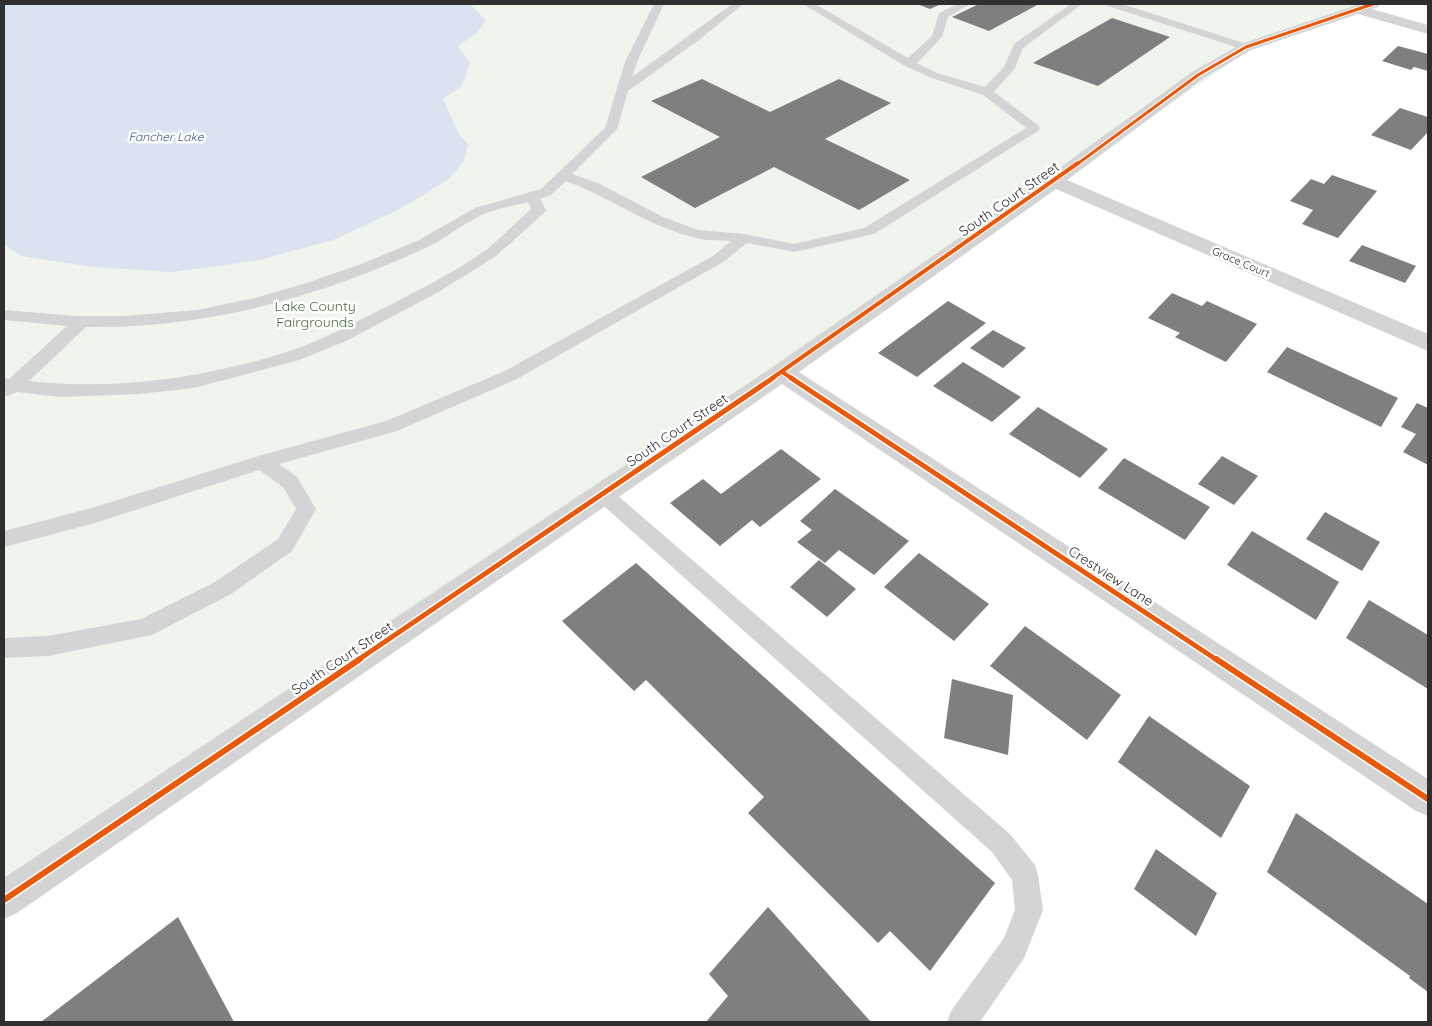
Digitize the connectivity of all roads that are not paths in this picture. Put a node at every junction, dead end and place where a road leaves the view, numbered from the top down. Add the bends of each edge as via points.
1 (659, 4) edge
2 (738, 4) edge
3 (808, 4) edge
4 (965, 4) edge
5 (1077, 4) edge
6 (1112, 4) edge
7 (1364, 6) edge
8 (1428, 30) edge
9 (1246, 47) junction
10 (910, 64) junction
11 (622, 90) junction
12 (987, 92) junction
13 (563, 175) junction
14 (1054, 181) junction
15 (533, 198) junction
16 (744, 238) junction
17 (4, 315) edge
18 (81, 322) junction
19 (1428, 343) edge
20 (782, 372) junction
21 (7, 388) edge
22 (262, 462) junction
23 (603, 494) junction
24 (4, 539) edge
25 (4, 648) edge
26 (1428, 799) edge
27 (4, 900) edge
28 (962, 1022) edge

1 - 11 lane via 631,62
2 - 11 lane
3 - 10 lane
4 - 10 lane via 943,15 937,37
5 - 12 lane via 1018,46 1010,68
6 - 9 lane
7 - 8 street
7 - 9 street, South Court Street
9 - 14 street, South Court Street via 1198,75
10 - 12 lane
11 - 13 lane via 610,129
12 - 16 lane via 1034,128 868,230 794,248
13 - 15 lane via 546,192
13 - 16 lane via 595,187 656,220 696,234
14 - 19 street, Grace Court
14 - 20 street, South Court Street
15 - 18 lane via 481,210 426,242 297,292 197,315
15 - 21 lane via 539,210 491,252 422,294 340,337 293,356 194,382 61,391
16 - 22 lane via 718,259 511,375 391,426
17 - 18 lane
18 - 21 lane
20 - 23 street, South Court Street
20 - 26 street, Crestview Lane
22 - 24 lane via 95,515
22 - 25 lane via 290,482 306,509 285,545 223,588 144,628 48,646
23 - 27 street, South Court Street
23 - 28 lane via 1001,843 1025,875 1029,910 1014,948

